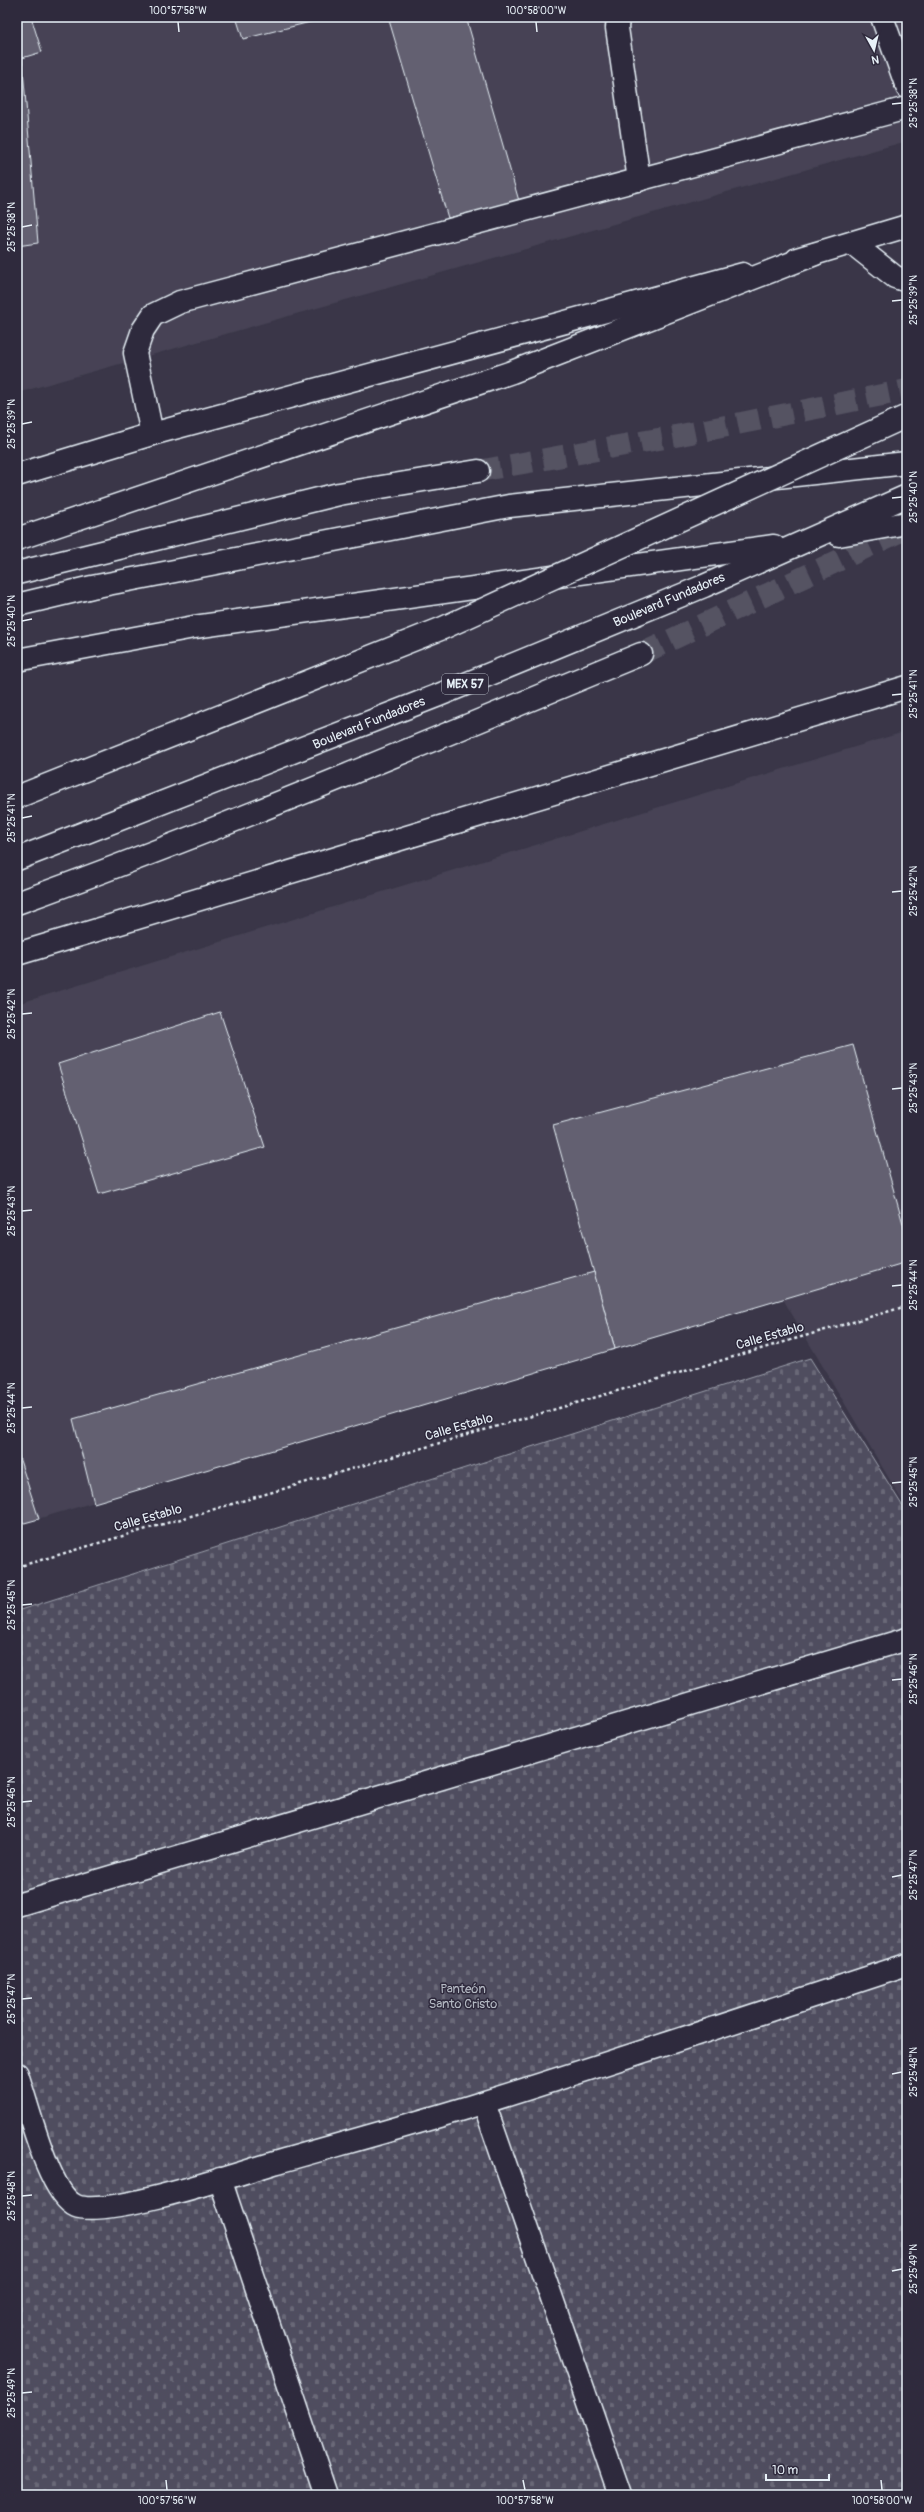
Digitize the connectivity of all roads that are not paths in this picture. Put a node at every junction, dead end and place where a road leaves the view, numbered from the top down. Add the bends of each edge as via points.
1 (618, 17) edge
2 (882, 17) edge
3 (907, 87) edge
4 (907, 108) edge
5 (639, 180) junction
6 (907, 226) edge
7 (852, 243) junction
8 (815, 254) junction
9 (907, 281) edge
10 (907, 416) edge
11 (152, 434) junction
12 (907, 463) edge
13 (478, 471) tunnel mouth
14 (17, 475) edge
15 (907, 496) edge
16 (907, 523) edge
17 (17, 539) edge
18 (806, 541) junction
19 (17, 573) edge
20 (17, 605) edge
21 (641, 654) tunnel mouth
22 (17, 660) edge
23 (907, 687) edge
24 (17, 797) edge
25 (17, 859) edge
26 (17, 903) edge
27 (17, 954) edge
28 (907, 1639) edge
29 (17, 1905) edge
30 (907, 1965) edge
31 (17, 2074) edge
32 (484, 2103) junction
33 (220, 2179) junction
34 (326, 2495) edge
35 (620, 2495) edge

1 - 5 main road via 617,28
2 - 3 main road
4 - 5 main road
5 - 11 main road via 180,302 153,315 143,330 135,352
6 - 7 main road
7 - 8 main road
7 - 9 main road via 895,277
8 - 11 main road
8 - 17 main road via 512,372
10 - 24 main road, bridge via 443,628
11 - 14 main road
12 - 20 main road via 509,506 92,587
13 - 19 main road via 339,494
15 - 18 main road, Boulevard Fundadores / MEX 57
16 - 18 main road, Boulevard Fundadores / MEX 57
18 - 22 main road, Boulevard Fundadores / MEX 57, bridge via 508,585 194,627
18 - 25 main road, Boulevard Fundadores / MEX 57 via 704,586 439,695
21 - 26 main road via 334,780
23 - 27 main road
28 - 29 main road
30 - 32 main road
31 - 33 main road via 53,2180 65,2199 78,2207 99,2209 126,2204
32 - 33 main road
32 - 35 main road
33 - 34 main road

